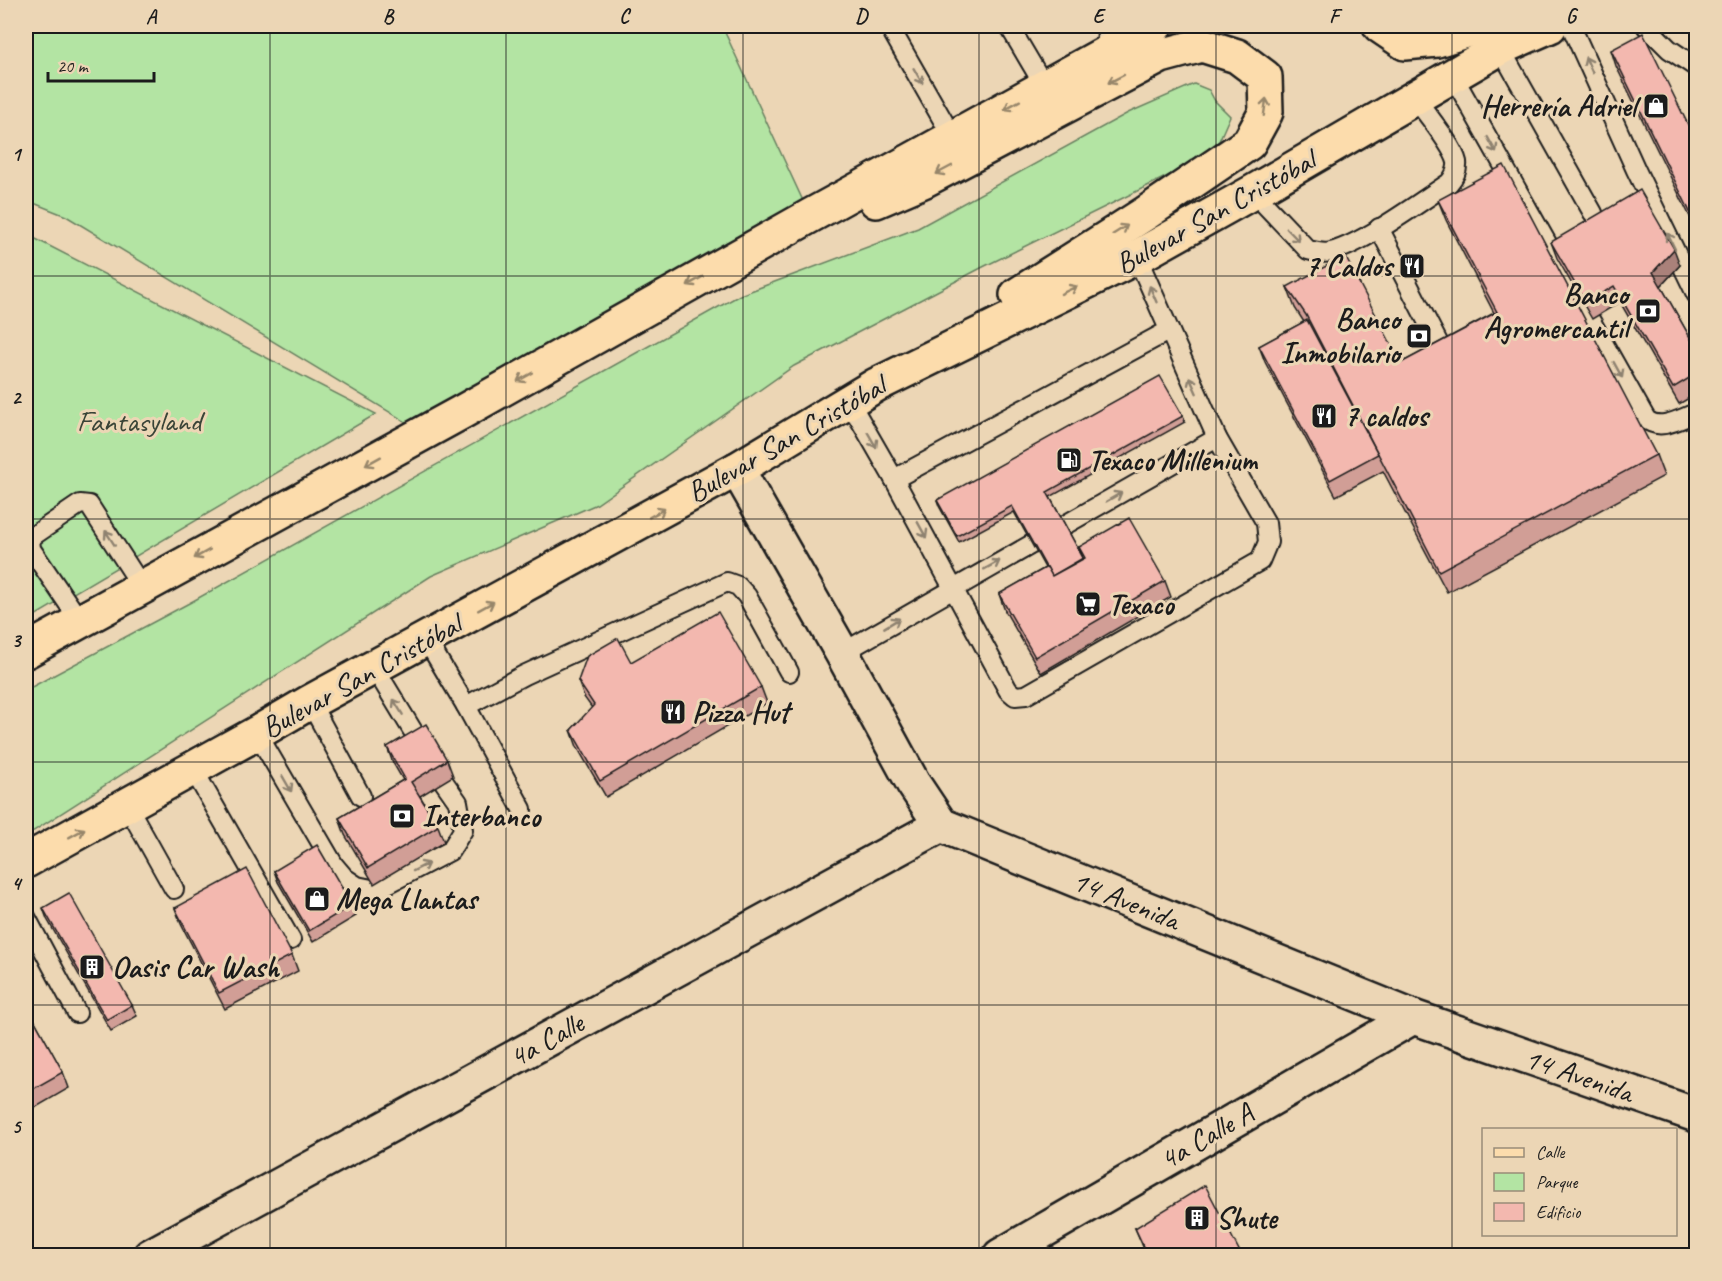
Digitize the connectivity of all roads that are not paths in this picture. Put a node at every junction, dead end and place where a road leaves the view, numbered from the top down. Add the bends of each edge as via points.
1 (889, 26) edge
2 (1009, 26) edge
3 (1155, 26) edge
4 (1380, 26) edge
5 (1550, 26) edge
6 (1571, 26) edge
7 (1646, 26) edge
8 (1491, 37) edge
9 (1106, 39) edge
10 (1696, 67) edge
11 (1453, 76) junction
12 (1045, 87) junction
13 (1415, 98) junction
14 (953, 138) junction
15 (1253, 192) junction
16 (1593, 213) dead end
17 (1379, 228) junction
18 (1137, 257) junction
19 (726, 264) junction
20 (1696, 294) edge
21 (1168, 331) junction
22 (1442, 350) edge
23 (863, 393) junction
24 (1696, 413) edge
25 (1217, 438) junction
26 (737, 469) junction
27 (894, 479) junction
28 (1063, 525) edge
29 (1032, 544) edge
30 (142, 587) junction
31 (953, 587) junction
32 (80, 621) junction
33 (426, 639) junction
34 (26, 651) edge
35 (842, 653) junction
36 (374, 668) junction
37 (789, 672) dead end
38 (310, 702) junction
39 (466, 706) junction
40 (257, 734) junction
41 (422, 746) edge
42 (193, 769) junction
43 (444, 782) edge
44 (361, 796) dead end
45 (128, 805) junction
46 (522, 809) dead end
47 (941, 825) junction
48 (26, 861) edge
49 (174, 889) dead end
50 (26, 917) edge
51 (291, 940) dead end
52 (77, 1012) dead end
53 (1413, 1017) junction
54 (1696, 1115) edge
55 (150, 1256) edge
56 (1000, 1256) edge

1 -> 14 lane
2 - 12 lane
3 - 9 main road
4 - 8 main road via 1405,43
5 - 8 main road, Bulevar San Cristóbal
20 -> 6 lane
7 - 10 lane via 1669,49
8 - 11 main road, Bulevar San Cristóbal
8 - 16 lane
9 - 12 main road
11 - 13 main road, Bulevar San Cristóbal
11 -> 24 lane via 1646,419 1660,426
12 -> 14 main road
13 - 15 main road, Bulevar San Cristóbal
13 - 17 lane via 1457,162 1456,175
14 - 19 main road
15 -> 17 lane via 1308,250 1318,253 1330,253
15 - 18 main road, Bulevar San Cristóbal
17 - 22 lane
21 -> 18 lane
23 -> 18 main road, Bulevar San Cristóbal
23 -> 19 main road via 1136,220 1249,143 1266,112 1265,77 1237,56 1202,45 1161,56 925,180
19 -> 30 main road
25 -> 21 lane
21 - 27 lane
23 - 26 main road, Bulevar San Cristóbal
23 -> 27 lane
28 -> 25 lane
25 - 31 lane via 1266,523 1268,542 1260,561 1026,695 1016,696 1008,690
33 -> 26 main road, Bulevar San Cristóbal
26 - 35 street
27 -> 31 lane
31 -> 29 lane
30 - 32 main road
30 -> 32 lane via 89,506 80,504 30,538 31,549
35 -> 31 lane
32 - 34 main road
33 - 36 main road, Bulevar San Cristóbal
33 - 39 lane
35 - 47 street via 913,783
36 - 38 main road, Bulevar San Cristóbal
41 -> 36 lane
37 - 39 lane via 747,596 738,586 727,582 524,675
38 - 40 main road, Bulevar San Cristóbal
38 - 44 lane
39 - 46 lane
40 - 42 main road, Bulevar San Cristóbal
40 -> 43 lane via 334,866 357,886 376,890 450,851 463,830 458,802
42 - 45 main road, Bulevar San Cristóbal
42 - 51 lane
48 -> 45 main road, Bulevar San Cristóbal
45 - 49 lane
47 - 53 street, 14 Avenida
47 - 55 street, 4a Calle
50 - 52 lane
53 - 54 street, 14 Avenida
53 - 56 street, 4a Calle A

